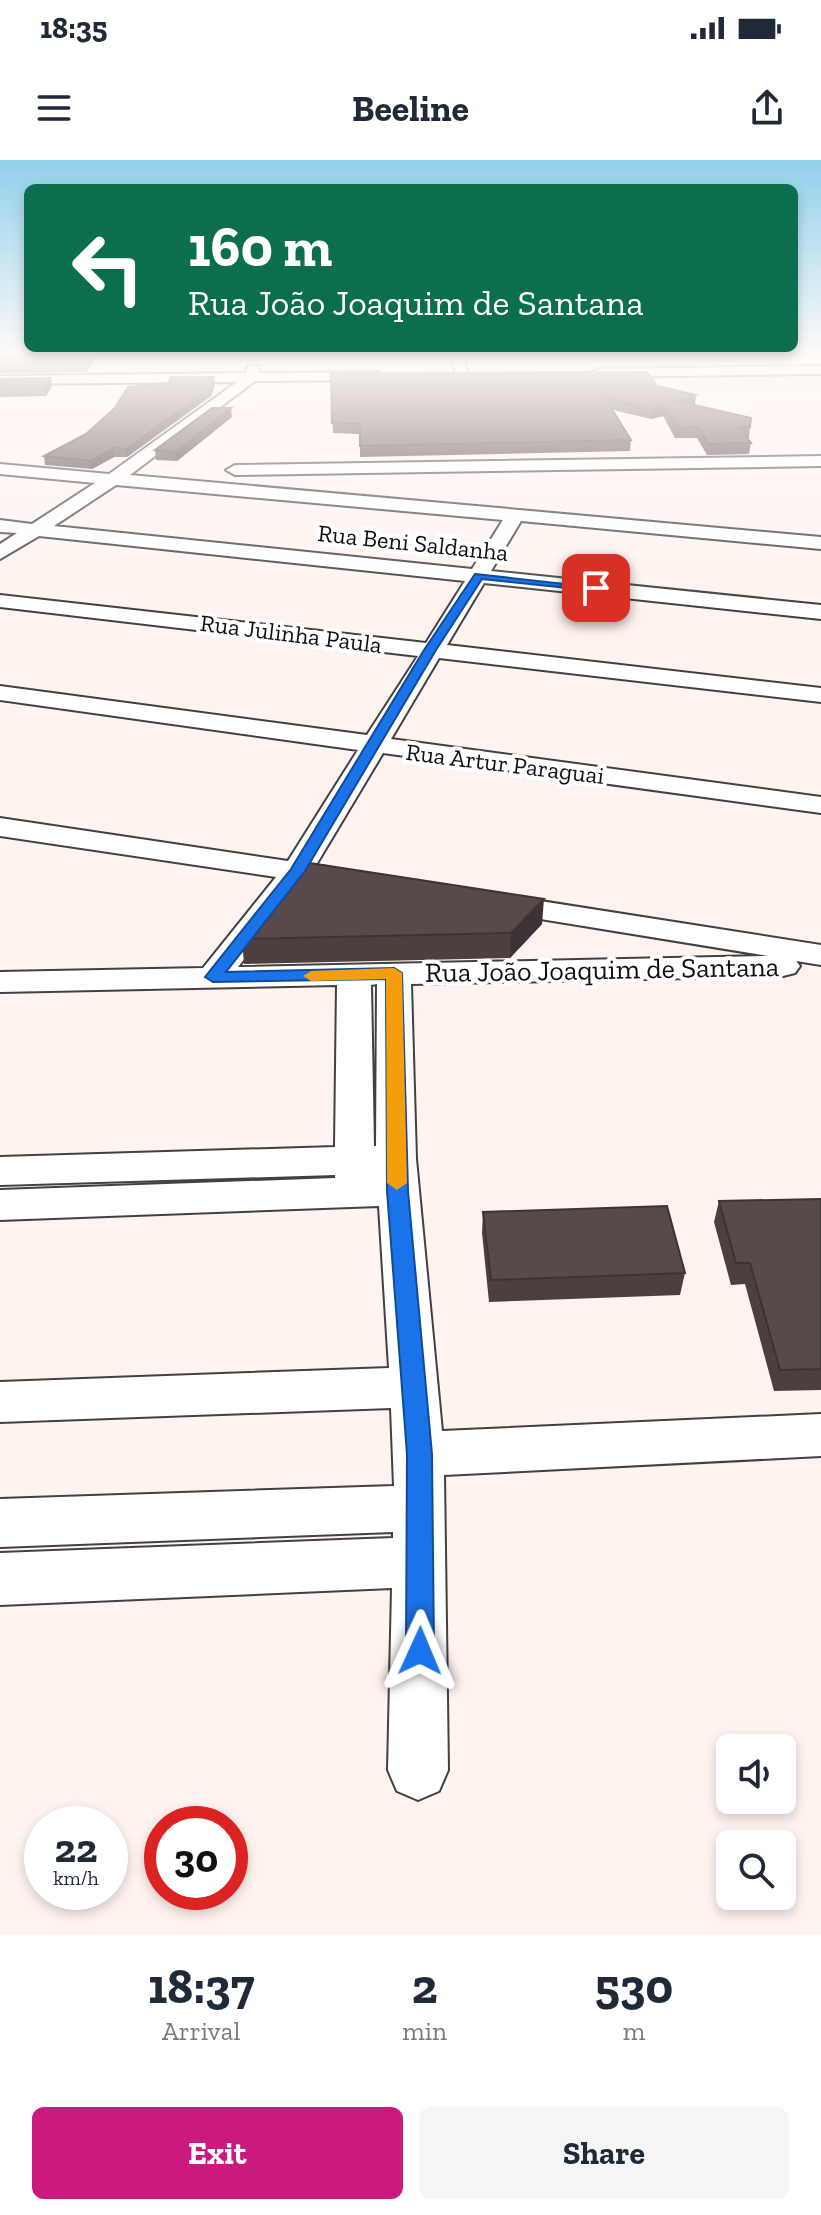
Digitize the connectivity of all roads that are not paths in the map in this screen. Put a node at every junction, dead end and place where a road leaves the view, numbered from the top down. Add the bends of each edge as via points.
1 (169, 438) edge
2 (821, 461) edge
3 (0, 469) edge
4 (119, 475) junction
5 (516, 514) junction
6 (0, 526) edge
7 (36, 530) junction
8 (821, 543) edge
9 (0, 553) edge
10 (479, 576) junction
11 (0, 601) edge
12 (821, 612) edge
13 (430, 650) junction
14 (0, 693) edge
15 (821, 695) edge
16 (373, 747) junction
17 (821, 805) edge
18 (0, 827) edge
19 (297, 871) junction
20 (374, 883) edge
21 (467, 898) edge
22 (821, 955) edge
23 (821, 965) edge
24 (394, 973) junction
25 (354, 975) junction
26 (213, 977) junction
27 (0, 982) edge
28 (0, 1171) edge
29 (376, 1176) junction
30 (0, 1205) edge
31 (413, 1387) junction
32 (0, 1402) edge
33 (821, 1435) edge
34 (419, 1454) junction
35 (420, 1508) junction
36 (0, 1523) edge
37 (421, 1562) junction
38 (0, 1579) edge
39 (418, 1770) dead end

1 - 4 street
2 - 4 street
3 - 4 street
4 - 5 street
4 - 7 street
5 - 8 street
5 - 10 street
6 - 7 street, Rua Beni Saldanha
7 - 9 street
7 - 10 street, Rua Beni Saldanha
10 - 12 street, Rua Beni Saldanha
10 - 13 street
11 - 13 street, Rua Julinha Paula
13 - 15 street, Rua Julinha Paula
13 - 16 street
14 - 16 street, Rua Artur Paraguai
16 - 17 street, Rua Artur Paraguai
16 - 19 street
18 - 19 street
19 - 20 street
19 - 26 street
21 - 22 street
23 - 24 street, Rua João Joaquim de Santana
24 - 25 street, Rua João Joaquim de Santana
24 - 29 street
25 - 26 street, Rua João Joaquim de Santana
25 - 29 street
26 - 27 street, Rua João Joaquim de Santana
28 - 29 street
29 - 30 street
29 - 31 street
31 - 32 street
31 - 34 street
33 - 34 street
34 - 35 street
35 - 36 street
35 - 37 street
37 - 38 street
37 - 39 street

